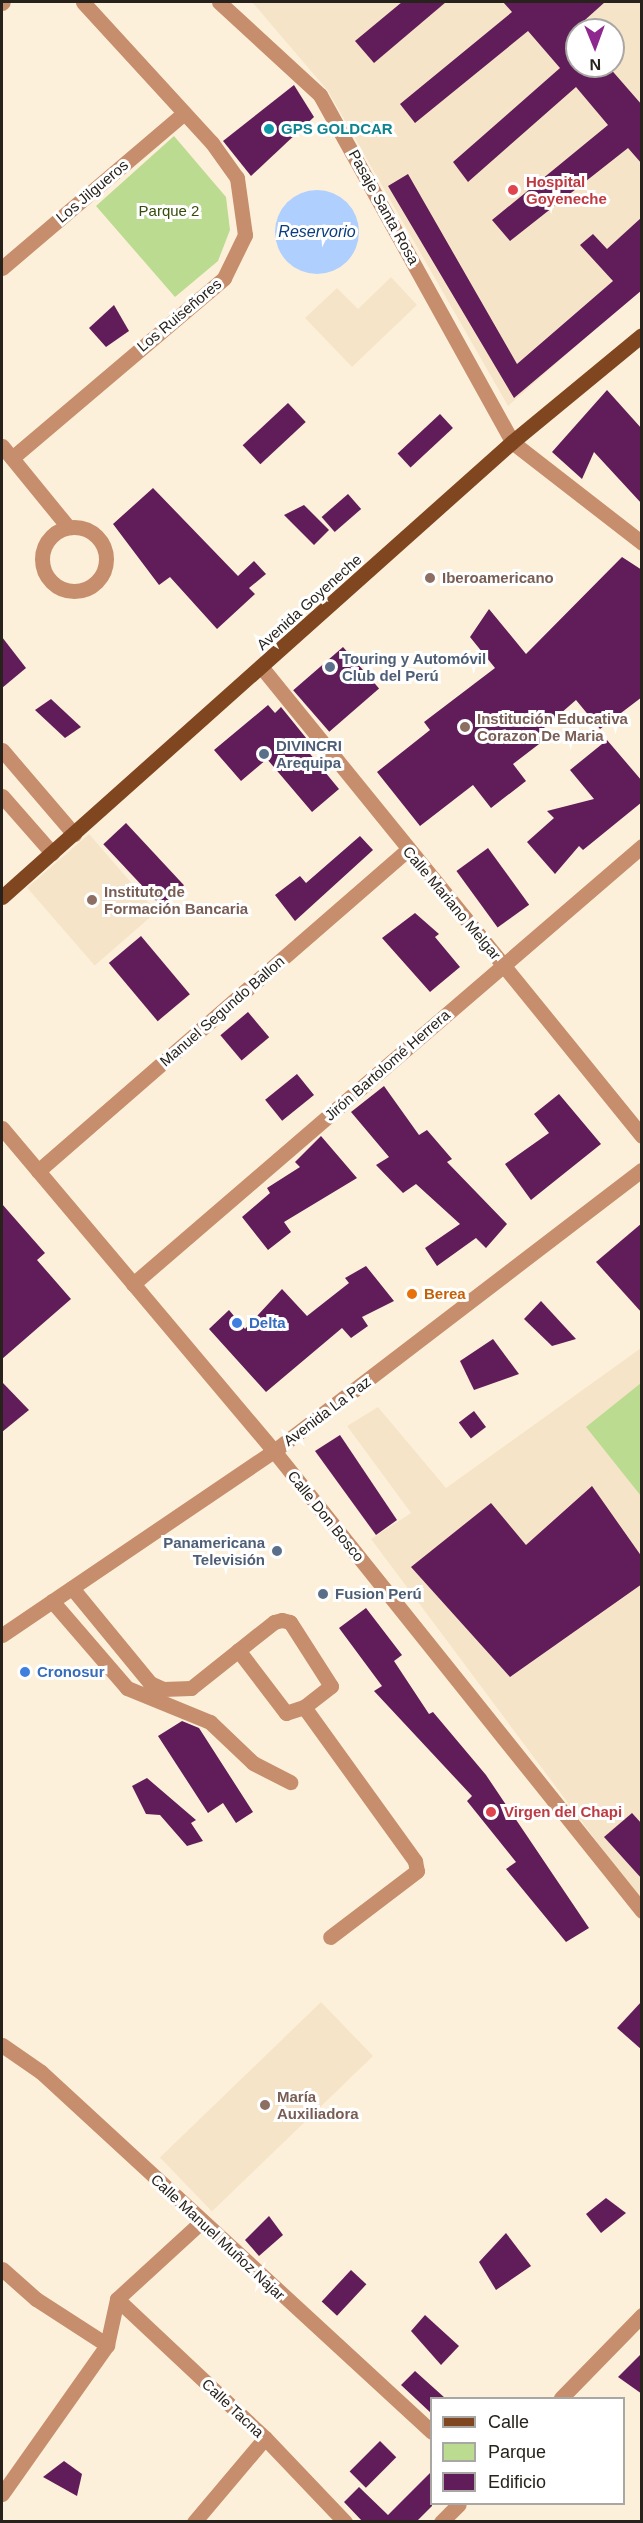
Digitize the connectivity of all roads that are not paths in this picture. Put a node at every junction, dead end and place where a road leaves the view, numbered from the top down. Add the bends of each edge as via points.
1 (82, 2) edge
2 (219, 2) edge
3 (183, 114) junction
4 (2, 268) edge
5 (642, 334) edge
6 (512, 442) junction
7 (2, 446) edge
8 (12, 458) junction
9 (68, 527) junction
10 (642, 543) edge
11 (263, 669) junction
12 (2, 750) edge
13 (2, 796) edge
14 (74, 834) junction
15 (642, 846) edge
16 (406, 851) junction
17 (52, 853) junction
18 (2, 897) edge
19 (504, 964) junction
20 (2, 1128) edge
21 (642, 1136) edge
22 (642, 1170) edge
23 (38, 1171) junction
24 (133, 1284) junction
25 (274, 1451) junction
26 (72, 1588) junction
27 (52, 1601) junction
28 (2, 1635) edge
29 (238, 1650) junction
30 (304, 1707) junction
31 (290, 1782) dead end
32 (642, 1911) edge
33 (330, 1937) dead end
34 (2, 2045) edge
35 (201, 2222) junction
36 (2, 2269) edge
37 (117, 2299) junction
38 (642, 2315) edge
39 (107, 2345) junction
40 (562, 2397) edge
41 (430, 2430) edge
42 (265, 2438) junction
43 (4, 2487) edge
44 (458, 2505) edge
45 (194, 2522) edge
46 (345, 2522) edge
47 (441, 2522) edge

1 - 3 street, Los Ruiseñores
2 - 6 street, Pasaje Santa Rosa via 320,95
3 - 4 street, Los Jilgueros
3 - 8 street, Los Ruiseñores via 237,178 246,222 242,248 224,278
5 - 6 main road, Avenida Goyeneche
6 - 10 street
6 - 11 main road, Avenida Goyeneche
7 - 8 street
8 - 9 street
9 - 9 street via 46,542 43,569 53,585 80,591 97,583 106,557 94,534
11 - 14 main road, Avenida Goyeneche
11 - 16 street, Calle Mariano Melgar
12 - 14 street
13 - 17 street
14 - 17 main road, Avenida Goyeneche
15 - 19 street, Jirón Bartolomé Herrera
16 - 19 street, Calle Mariano Melgar
16 - 23 street, Manuel Segundo Ballon
17 - 18 main road, Avenida Goyeneche
19 - 21 street, Calle Mariano Melgar
19 - 24 street, Jirón Bartolomé Herrera
20 - 23 street, Calle Don Bosco
22 - 25 street, Avenida La Paz
23 - 24 street, Calle Don Bosco
24 - 25 street, Calle Don Bosco
25 - 26 street, Avenida La Paz
25 - 32 street, Calle Don Bosco
26 - 27 street, Avenida La Paz
26 - 29 street via 150,1683 163,1689 191,1688
27 - 28 street, Avenida La Paz
27 - 31 street via 127,1688 210,1722 253,1763
29 - 30 street via 286,1713
29 - 30 street via 274,1622 290,1622 331,1686
30 - 33 street via 415,1861 417,1871
34 - 35 street, Calle Manuel Muñoz Najar via 41,2072
35 - 37 street
35 - 41 street, Calle Manuel Muñoz Najar
36 - 39 street via 36,2299
37 - 39 street
37 - 42 street, Calle Tacna
38 - 40 street
39 - 43 street
42 - 45 street
42 - 46 street, Calle Tacna
44 - 47 street

